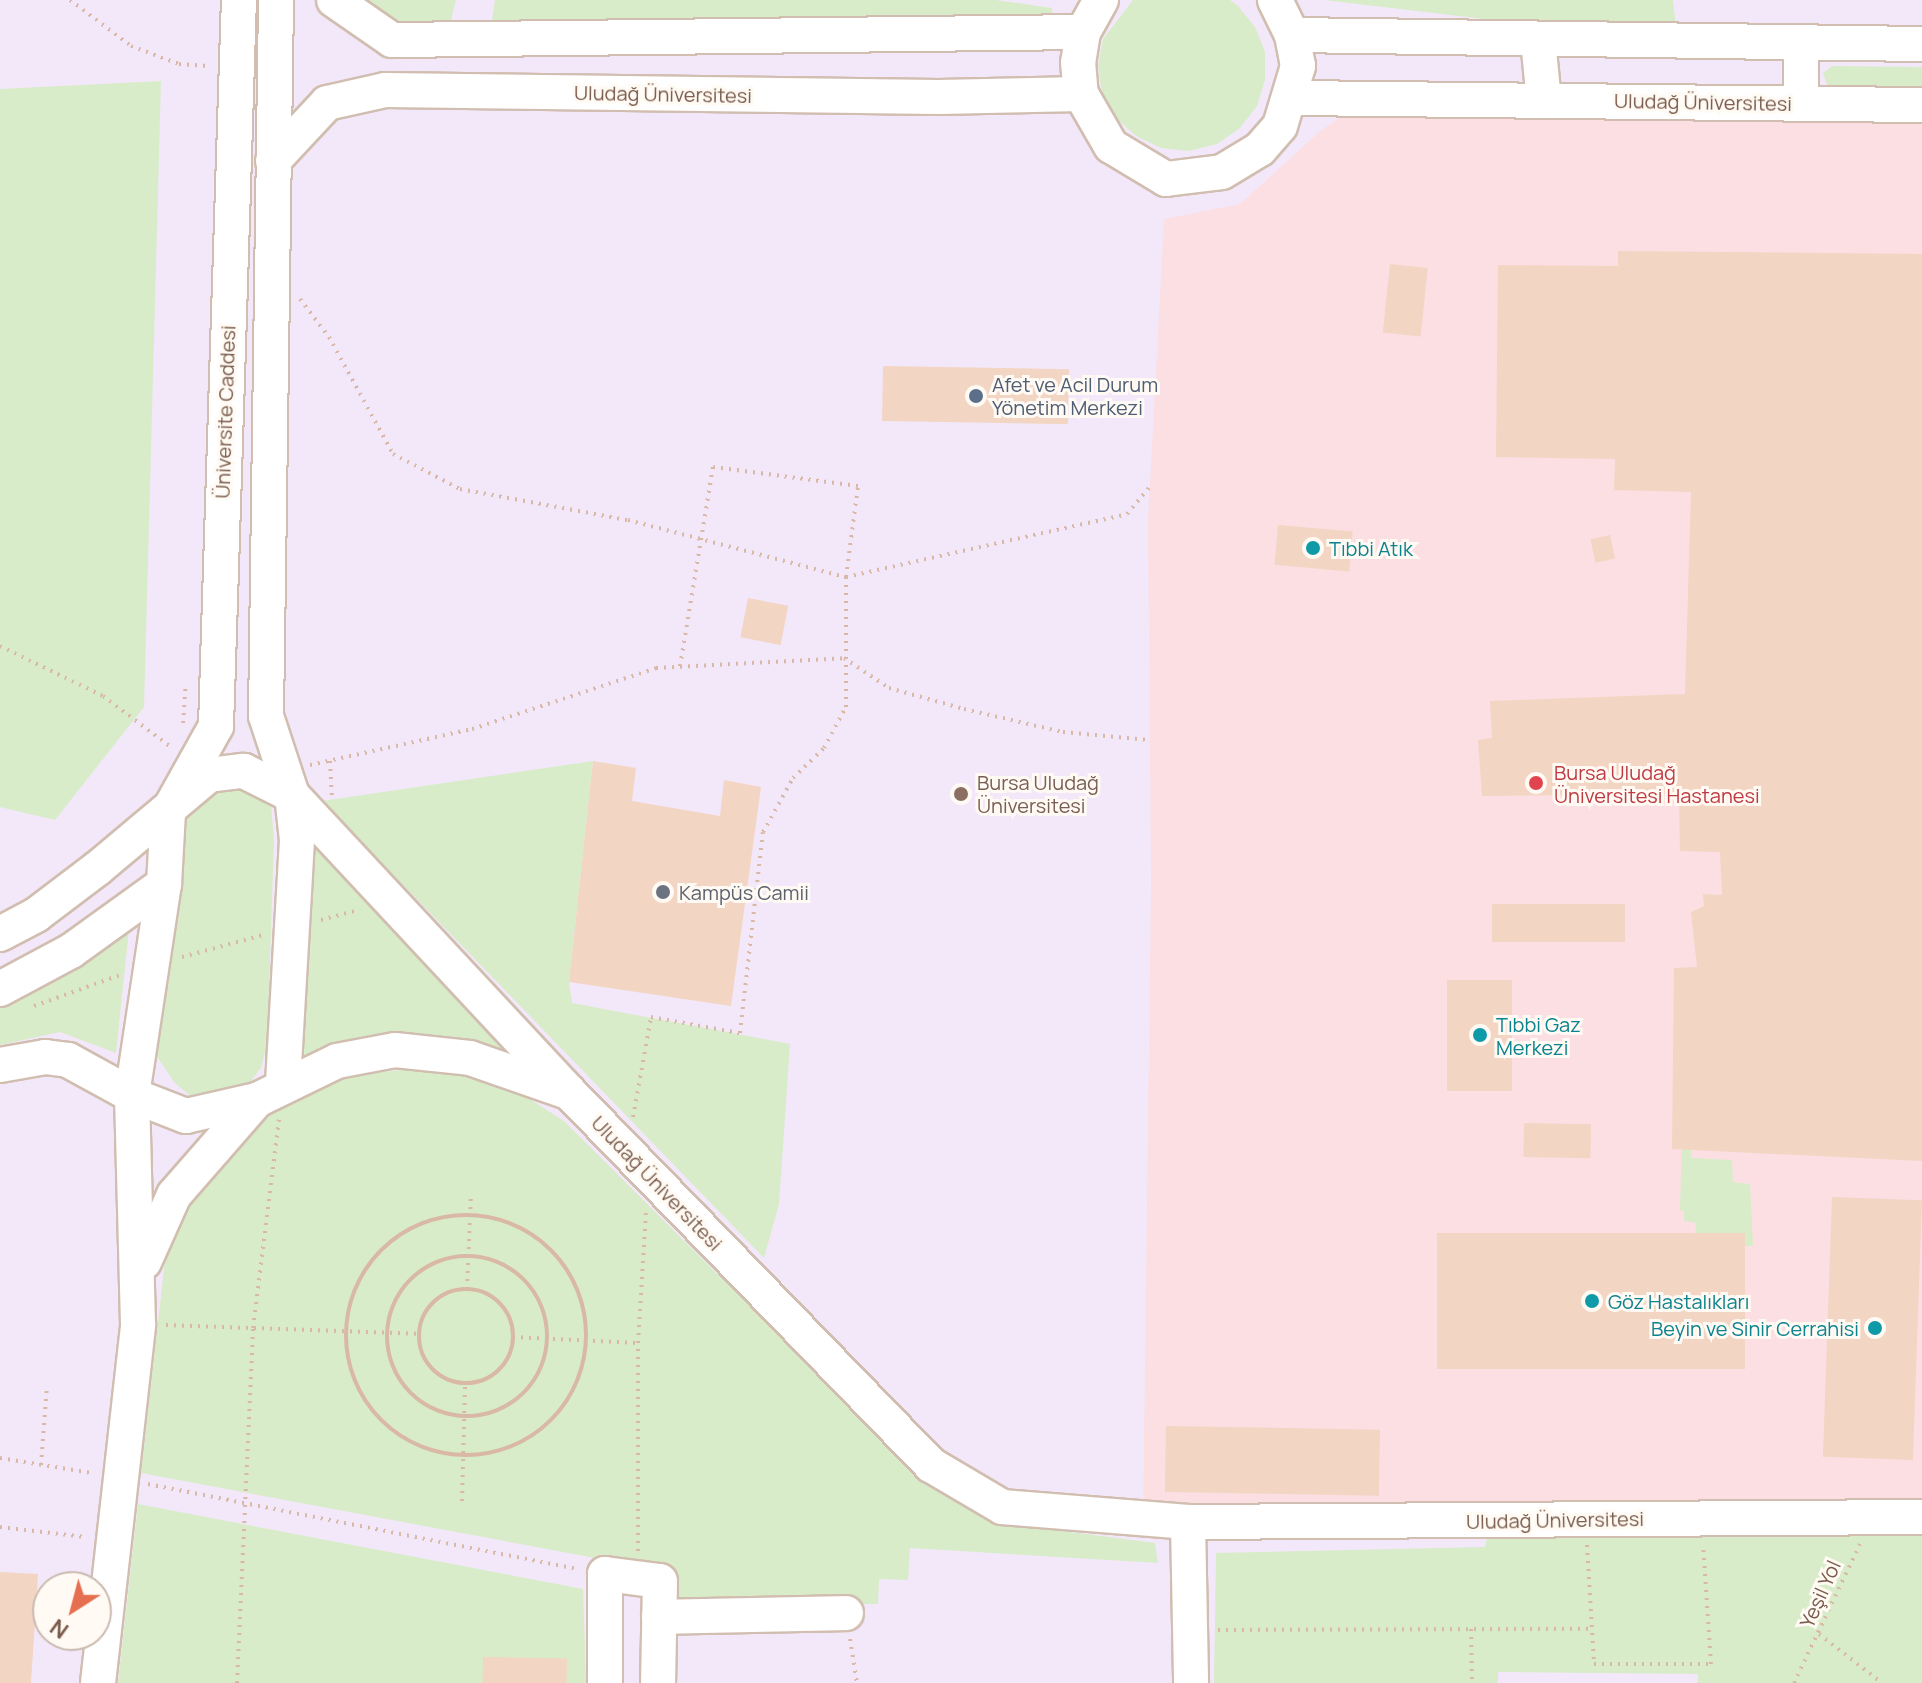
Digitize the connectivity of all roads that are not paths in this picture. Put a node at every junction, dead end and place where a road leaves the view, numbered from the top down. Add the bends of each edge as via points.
1 (239, 0) edge
2 (276, 0) edge
3 (334, 0) edge
4 (1101, 0) edge
5 (1275, 0) edge
6 (1083, 32) junction
7 (1292, 35) junction
8 (1538, 40) junction
9 (1801, 42) junction
10 (1922, 44) edge
11 (1081, 94) junction
12 (1292, 98) junction
13 (1544, 101) junction
14 (1801, 104) junction
15 (1922, 105) edge
16 (273, 161) junction
17 (288, 783) junction
18 (168, 812) junction
19 (164, 884) junction
20 (0, 934) edge
21 (14, 999) edge
22 (0, 1065) edge
23 (270, 1092) junction
24 (569, 1092) junction
25 (132, 1095) junction
26 (141, 1269) junction
27 (1922, 1517) edge
28 (1188, 1522) junction
29 (846, 1613) road end
30 (659, 1617) junction
31 (98, 1683) edge
32 (605, 1683) edge
33 (658, 1683) edge
34 (1191, 1683) edge

1 - 18 street, Üniversite Caddesi via 216,726
2 - 16 street
3 - 6 street via 392,40
4 - 6 street
5 - 7 street
6 - 11 street via 1078,62
7 - 8 street
7 - 12 street via 1298,66
8 - 9 street
8 - 13 street
9 - 10 street
9 - 14 street
11 - 12 street via 1111,146 1166,179 1222,172 1247,157 1280,126
11 - 16 street, Uludağ Üniversitesi via 385,90 327,103
12 - 13 street, Uludağ Üniversitesi
13 - 14 street, Uludağ Üniversitesi
14 - 15 street, Uludağ Üniversitesi
16 - 17 street via 266,716
17 - 18 street via 244,771 209,775
17 - 23 street via 297,840 292,927
17 - 24 street
18 - 19 street, Uludağ Üniversitesi
18 - 20 street via 36,915
19 - 21 street
19 - 25 street, Uludağ Üniversitesi
22 - 25 street via 45,1057 68,1060
23 - 24 street, Uludağ Üniversitesi via 337,1061 395,1050 470,1058
23 - 25 street via 186,1116
23 - 26 street, Uludağ Üniversitesi via 174,1195
24 - 28 street, Uludağ Üniversitesi via 931,1465 1002,1507
25 - 26 street, Uludağ Üniversitesi
26 - 31 street, Uludağ Üniversitesi
27 - 28 street, Uludağ Üniversitesi
28 - 34 street
29 - 30 street
30 - 32 street via 660,1581 622,1577
30 - 33 street

